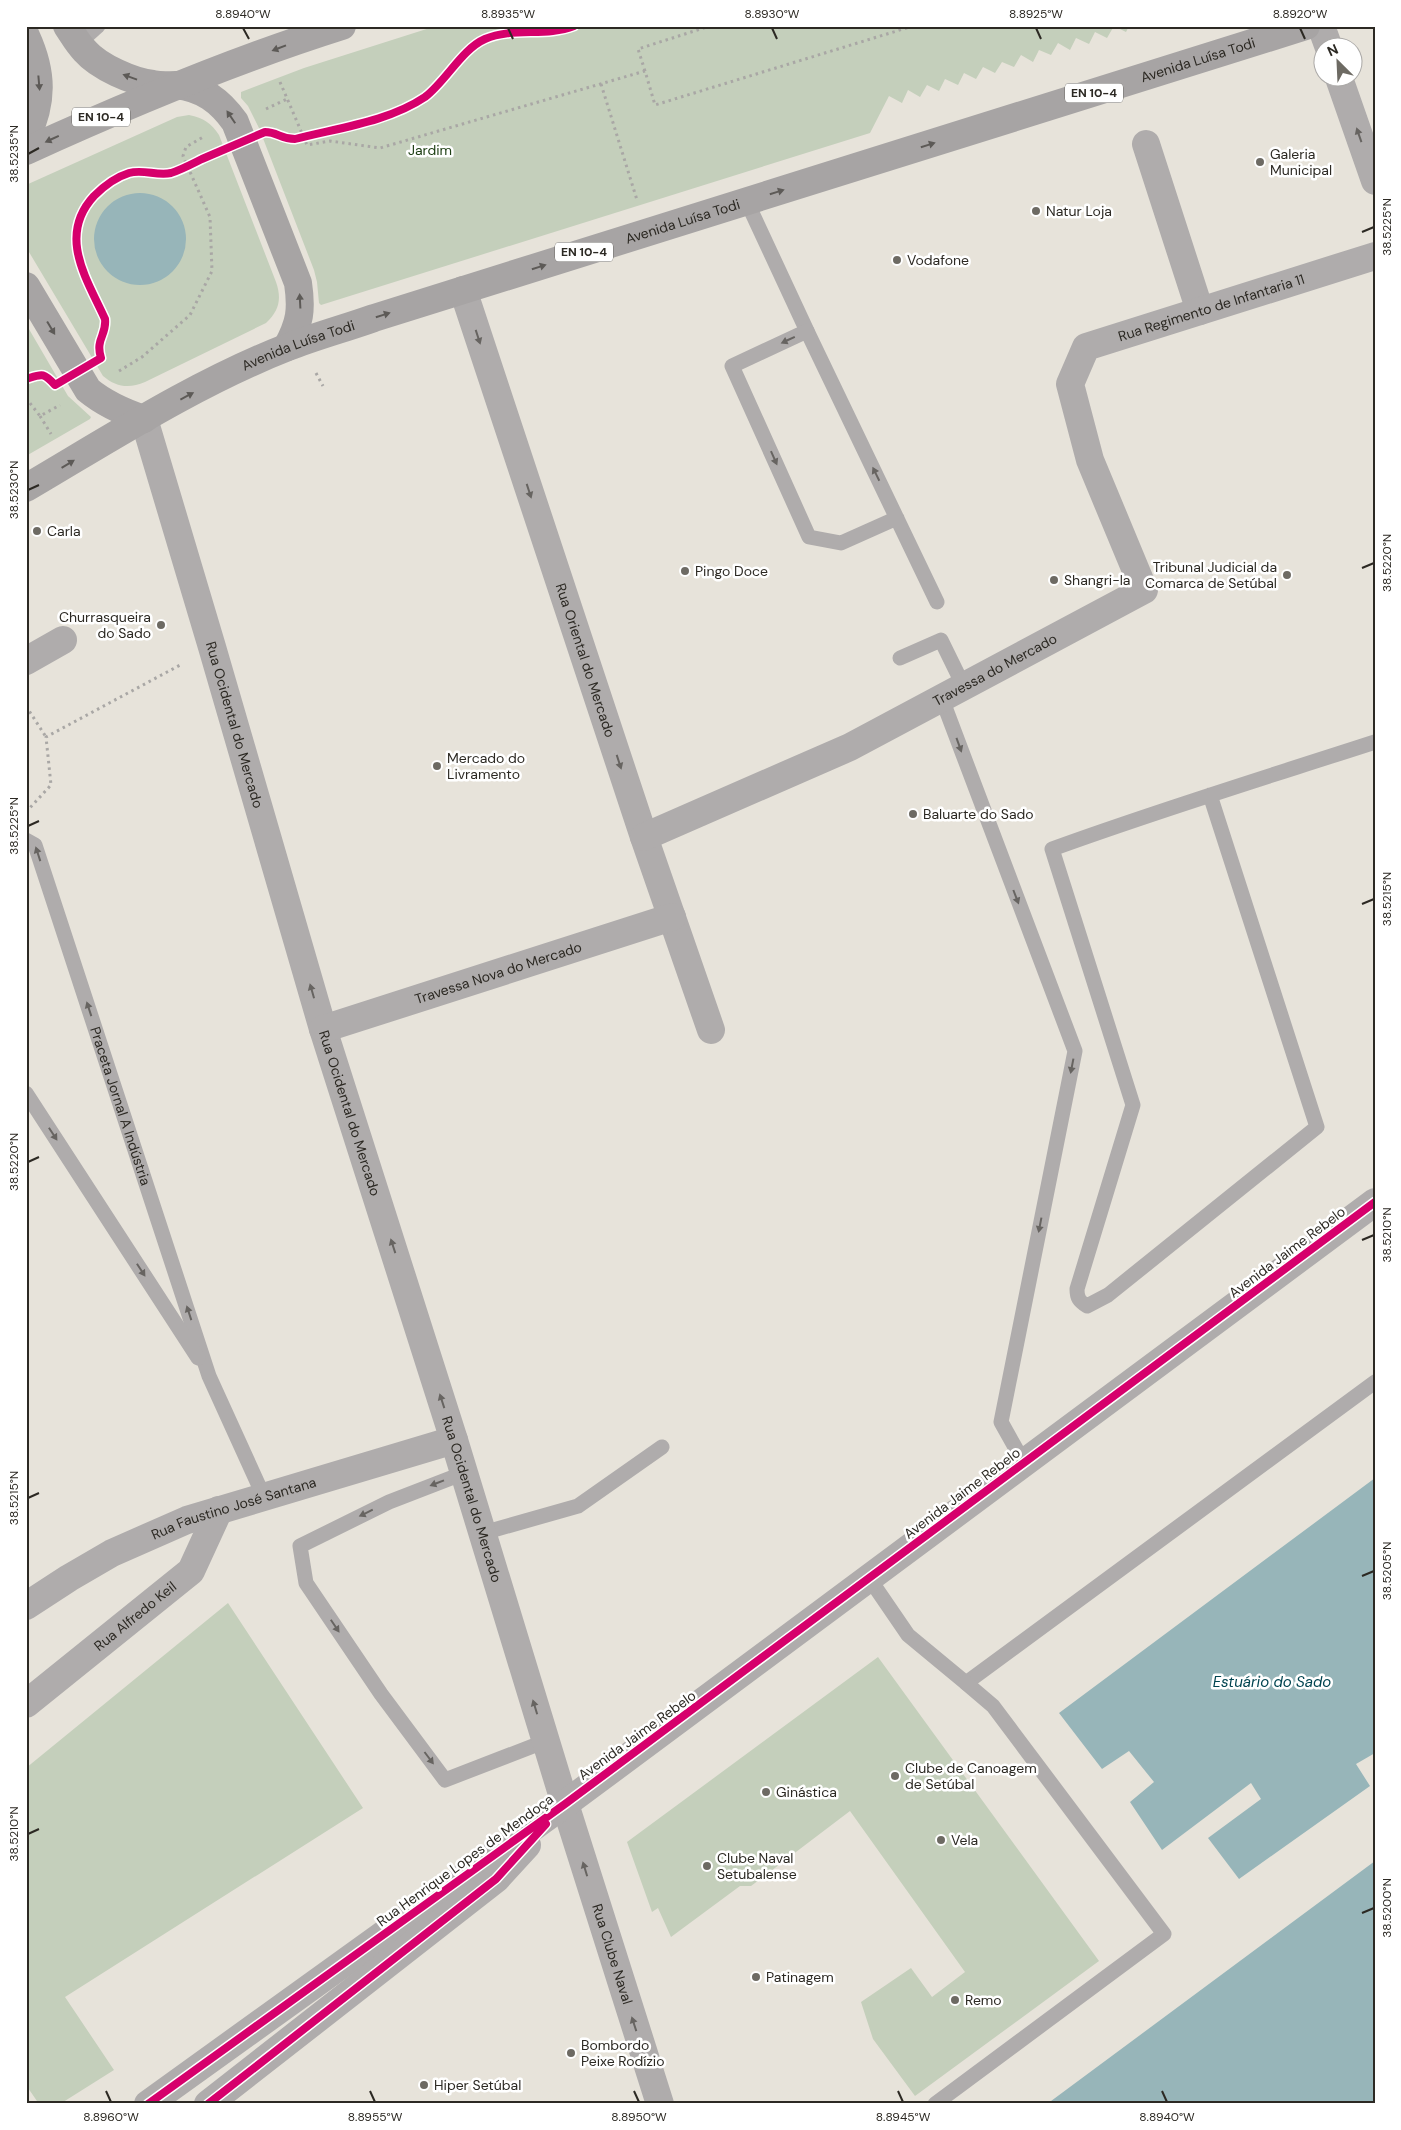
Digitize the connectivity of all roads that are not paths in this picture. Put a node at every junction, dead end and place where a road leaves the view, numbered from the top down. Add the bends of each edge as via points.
1 (1306, 26) edge
2 (1321, 26) edge
3 (325, 29) edge
4 (81, 32) edge
5 (26, 36) edge
6 (1325, 38) edge
7 (177, 86) junction
8 (1343, 88) edge
9 (26, 138) edge
10 (1146, 144) dead end
11 (26, 151) edge
12 (1375, 182) edge
13 (747, 202) junction
14 (1375, 256) edge
15 (26, 286) edge
16 (463, 290) junction
17 (1200, 311) junction
18 (807, 331) junction
19 (288, 347) junction
20 (1070, 384) joint
21 (144, 419) junction
22 (26, 488) edge
23 (897, 518) junction
24 (938, 602) dead end
25 (63, 640) dead end
26 (900, 658) dead end
27 (26, 661) edge
28 (953, 693) junction
29 (1375, 742) edge
30 (1210, 795) junction
31 (644, 837) junction
32 (26, 840) edge
33 (672, 917) junction
34 (323, 1029) junction
35 (711, 1030) dead end
36 (26, 1093) edge
37 (1375, 1202) edge
38 (209, 1376) junction
39 (1375, 1382) edge
40 (454, 1440) junction
41 (662, 1447) dead end
42 (1024, 1463) junction
43 (464, 1473) junction
44 (264, 1497) junction
45 (219, 1510) junction
46 (483, 1533) junction
47 (869, 1578) junction
48 (26, 1606) edge
49 (966, 1683) junction
50 (26, 1704) edge
51 (546, 1741) junction
52 (565, 1804) junction
53 (148, 2104) edge
54 (208, 2104) edge
55 (660, 2104) edge
56 (935, 2104) edge

13 -> 1 main road, Avenida Luísa Todi / EN 10-4
2 - 6 street
3 -> 7 main road, EN 10-4
7 -> 4 main road via 127,78 86,53
5 -> 9 main road via 39,79 35,118
7 -> 11 main road, EN 10-4
19 -> 7 main road via 298,326 301,303 298,283 235,122 223,105 211,96
12 -> 8 street
10 - 17 street
16 -> 13 main road, Avenida Luísa Todi / EN 10-4
13 - 18 lane
14 - 17 street, Rua Regimento de Infantaria 11
15 -> 21 main road via 88,390 121,411
19 -> 16 main road, Avenida Luísa Todi / EN 10-4
16 -> 31 street, Rua Oriental do Mercado
17 - 20 street, Rua Regimento de Infantaria 11 via 1086,347
23 -> 18 lane
18 -> 23 lane via 732,366 809,537 841,543
21 -> 19 main road, Avenida Luísa Todi / EN 10-4 via 214,381
20 - 28 street, Travessa do Mercado via 1090,460 1144,590
22 -> 21 main road, Avenida Luísa Todi / EN 10-4
34 -> 21 street, Rua Ocidental do Mercado
23 - 24 lane
25 - 27 street
26 - 28 lane via 941,640
28 - 31 street, Travessa do Mercado via 850,747
28 -> 42 lane via 1075,1051 1001,1422
29 - 30 lane
30 - 30 lane via 1052,849 1134,1105 1077,1289 1080,1301 1087,1306 1108,1295 1317,1127
31 - 33 street, Rua Oriental do Mercado
38 -> 32 lane, Praceta Jornal A Indústria via 35,845
33 - 34 street, Travessa Nova do Mercado
33 - 35 street, Rua Oriental do Mercado
40 -> 34 street, Rua Ocidental do Mercado
36 -> 38 lane, Praceta Jornal A Indústria
37 - 42 street, Avenida Jaime Rebelo
38 - 44 lane, Praceta Jornal A Indústria
39 - 49 lane
40 - 43 street, Rua Ocidental do Mercado
40 - 44 street, Rua Faustino José Santana
41 - 46 lane via 578,1506
42 - 47 street, Avenida Jaime Rebelo
43 - 46 street, Rua Ocidental do Mercado
43 -> 51 lane via 389,1502 300,1546 306,1583 381,1694 445,1780
44 - 45 street, Rua Faustino José Santana
45 - 48 street, Rua Faustino José Santana via 186,1520 112,1553
45 - 50 street, Rua Alfredo Keil via 191,1571
51 -> 46 street, Rua Ocidental do Mercado
47 - 49 lane via 908,1635
47 - 52 street, Avenida Jaime Rebelo
49 - 56 lane via 994,1706 1164,1934
51 - 52 street, Rua Ocidental do Mercado
52 - 53 street, Rua Henrique Lopes de Mendoça
52 - 54 street, Rua Henrique Lopes de Mendoça via 496,1879
55 -> 52 street, Rua Clube Naval

